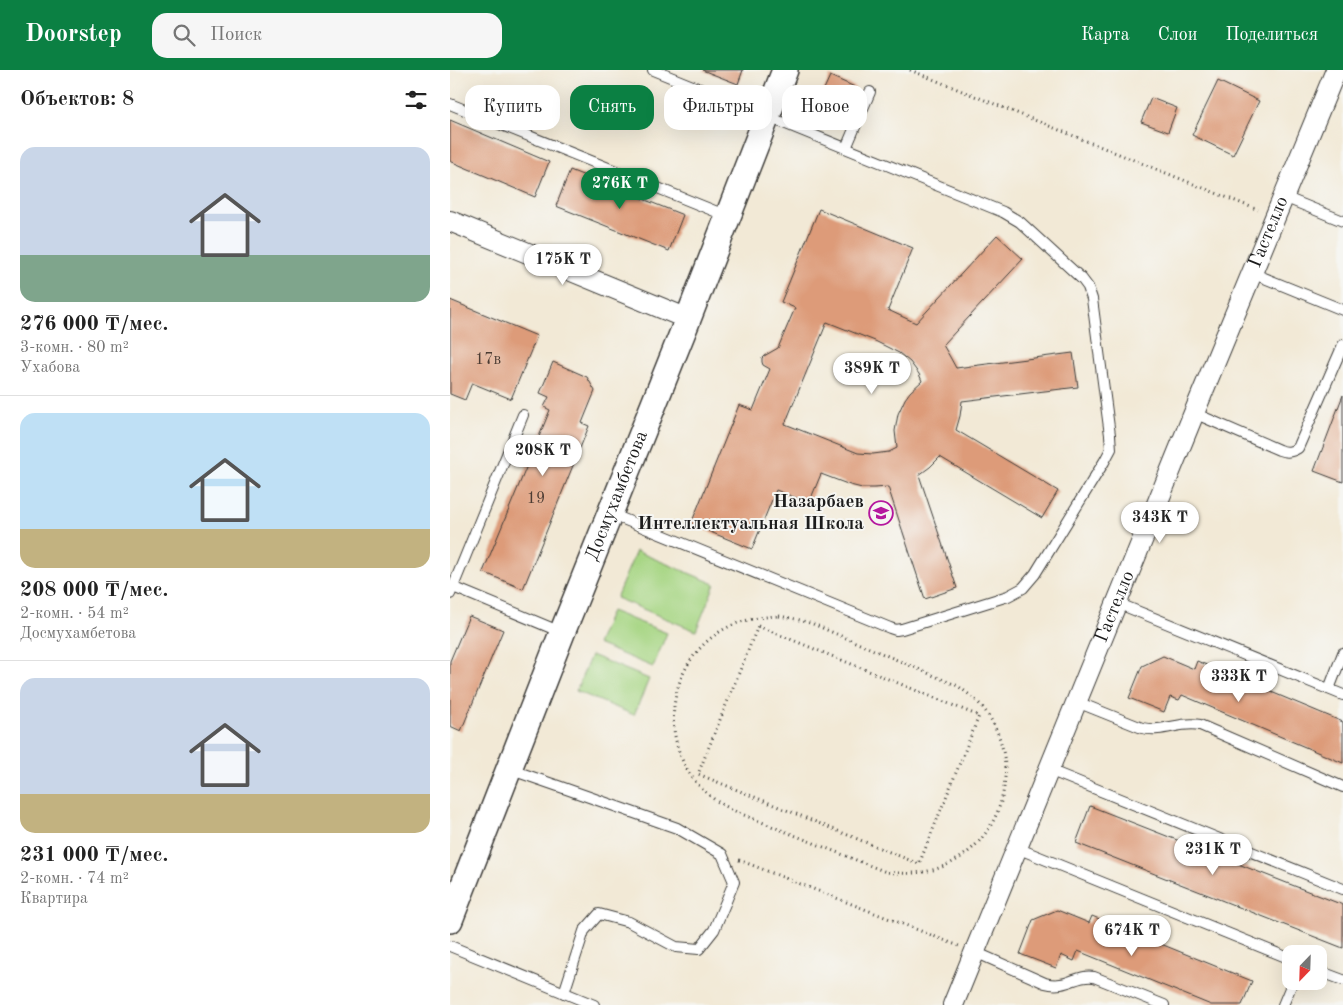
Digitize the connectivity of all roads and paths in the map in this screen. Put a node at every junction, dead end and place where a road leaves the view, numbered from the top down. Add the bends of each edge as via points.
1 (653, 70) edge
2 (785, 70) edge
3 (910, 70) edge
4 (1336, 70) edge
5 (690, 85) edge
6 (870, 92) dead end
7 (772, 103) edge
8 (450, 104) edge
9 (772, 118) edge
10 (762, 130) edge
11 (846, 148) junction
12 (1284, 197) junction
13 (728, 216) junction
14 (1275, 217) junction
15 (450, 222) edge
16 (1343, 222) edge
17 (1252, 273) junction
18 (1343, 310) edge
19 (688, 318) junction
20 (1343, 345) edge
21 (1194, 413) junction
22 (523, 415) dead end
23 (610, 513) junction
24 (452, 591) edge
25 (1117, 603) junction
26 (812, 624) joint
27 (562, 633) junction
28 (1343, 653) edge
29 (1329, 689) junction
30 (1343, 695) edge
31 (1077, 702) junction
32 (979, 716) joint
33 (509, 770) junction
34 (1049, 770) junction
35 (1343, 787) edge
36 (1017, 848) junction
37 (722, 854) junction
38 (1343, 889) edge
39 (450, 920) edge
40 (450, 946) edge
41 (975, 952) junction
42 (1282, 956) edge
43 (1328, 974) edge
44 (1343, 980) edge
45 (1289, 990) edge
46 (564, 993) junction
47 (594, 1005) edge
48 (954, 1005) edge
49 (1164, 1005) edge
50 (1283, 1005) edge

1 - 5 lane
2 - 7 street, Досмухамбетова
3 - 14 path
4 - 12 street, Гастелло
6 - 11 lane
8 - 13 lane
9 - 11 lane
10 - 13 street, Досмухамбетова
11 - 23 lane via 1012,217 1088,287 1111,449 1035,574 1023,588 1008,596 896,630
12 - 14 street, Гастелло
12 - 16 lane
13 - 19 street, Досмухамбетова
14 - 17 street, Гастелло
15 - 19 street
17 - 18 lane
17 - 21 street, Гастелло
19 - 23 street, Досмухамбетова
20 - 21 lane via 1298,448 1292,452 1279,450
21 - 25 street, Гастелло
22 - 24 lane
23 - 27 street, Досмухамбетова
24 - 27 lane
25 - 29 lane
25 - 31 street, Гастелло
26 - 26 path via 788,618 746,620 730,626 702,646 682,673 673,706 675,739 687,771 724,806 886,872 903,874 936,869 965,854 996,816 1006,777 1000,736 983,708 958,686
27 - 33 street, Досмухамбетова
28 - 29 lane
29 - 30 lane
31 - 34 street, Гастелло
31 - 35 lane via 1149,730 1192,723 1200,725
32 - 32 path via 758,626 698,774 919,864
33 - 37 lane via 677,828
33 - 39 street, Досмухамбетова
34 - 36 street, Гастелло
34 - 38 lane
36 - 41 street, Гастелло
36 - 42 lane
37 - 41 path
37 - 46 lane via 734,882 714,930 699,949 676,946 629,922 600,914 584,931
40 - 46 lane
41 - 48 street, Гастелло
41 - 49 lane via 1052,985 1094,977
43 - 44 lane
45 - 50 lane
46 - 47 lane

